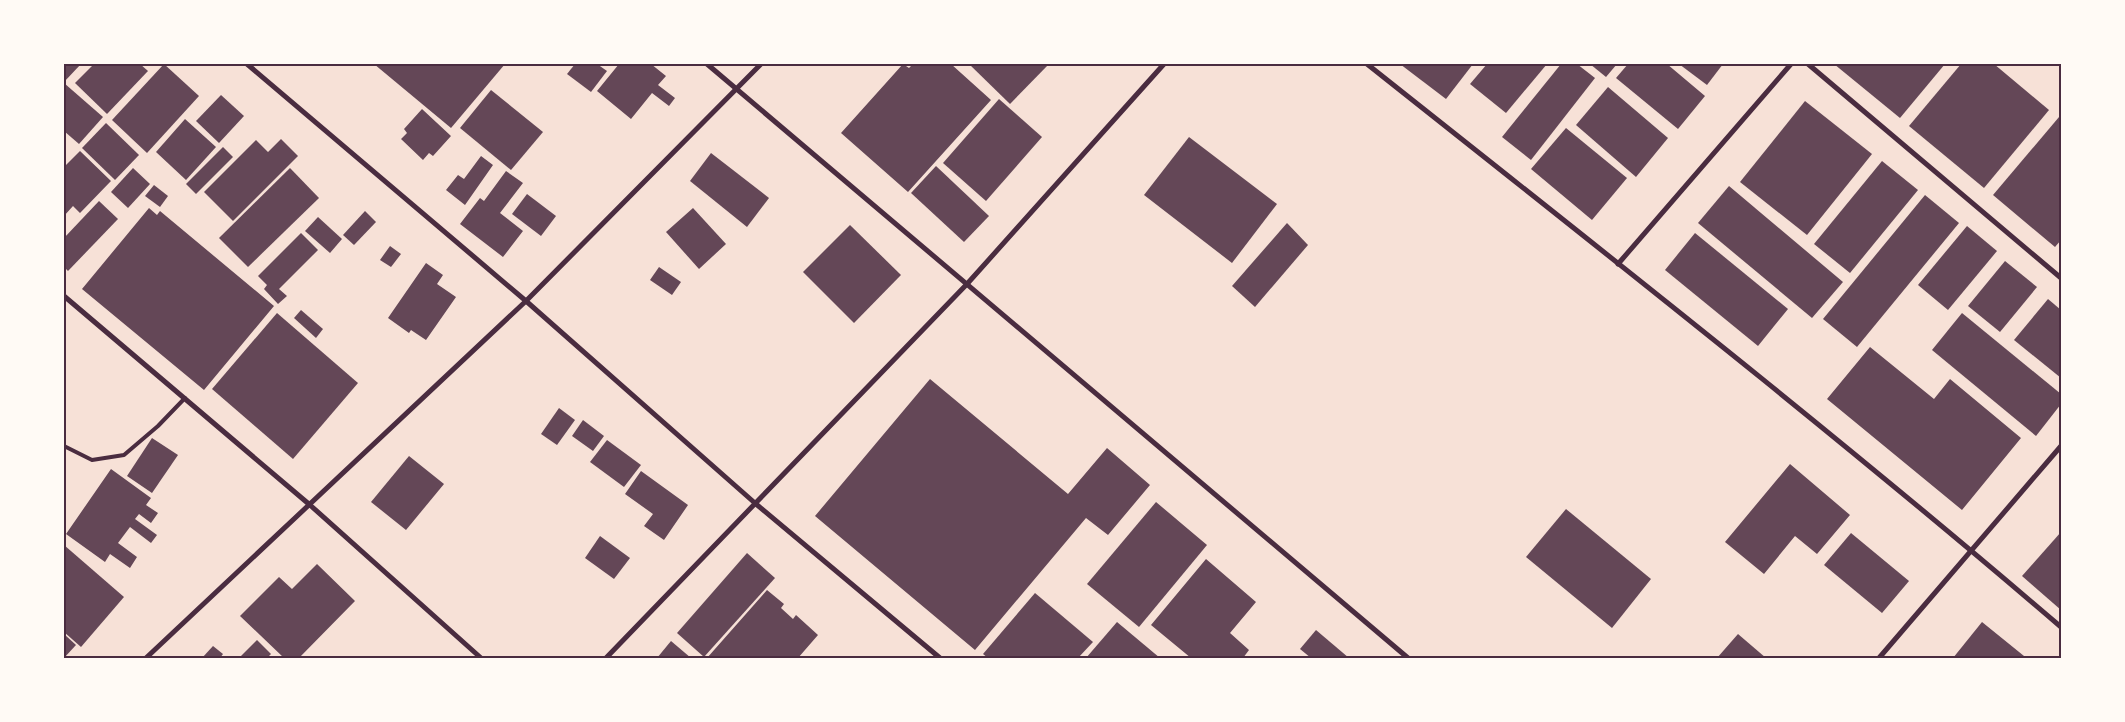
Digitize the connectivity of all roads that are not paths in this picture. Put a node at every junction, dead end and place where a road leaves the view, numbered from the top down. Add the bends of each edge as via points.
1 (247, 64) edge
2 (707, 64) edge
3 (762, 64) edge
4 (1164, 64) edge
5 (1367, 64) edge
6 (1791, 64) edge
7 (1808, 64) edge
8 (736, 88) junction
9 (1618, 264) junction
10 (2061, 278) edge
11 (967, 284) junction
12 (64, 296) edge
13 (526, 301) junction
14 (185, 398) junction
15 (64, 446) edge
16 (2061, 446) edge
17 (756, 504) junction
18 (310, 505) junction
19 (1971, 550) junction
20 (2061, 627) edge
21 (146, 658) edge
22 (481, 658) edge
23 (606, 658) edge
24 (940, 658) edge
25 (1408, 658) edge
26 (1879, 658) edge

1 - 13 street
2 - 8 street
3 - 8 street
4 - 11 street
5 - 9 street
6 - 9 street
7 - 10 street
8 - 11 street
8 - 13 street
9 - 19 street
11 - 17 street
11 - 25 street
12 - 14 street
13 - 17 street
13 - 18 street
14 - 15 lane via 124,455 92,460
14 - 18 street
16 - 19 street
17 - 23 street
17 - 24 street
18 - 21 street
18 - 22 street
19 - 20 street
19 - 26 street

